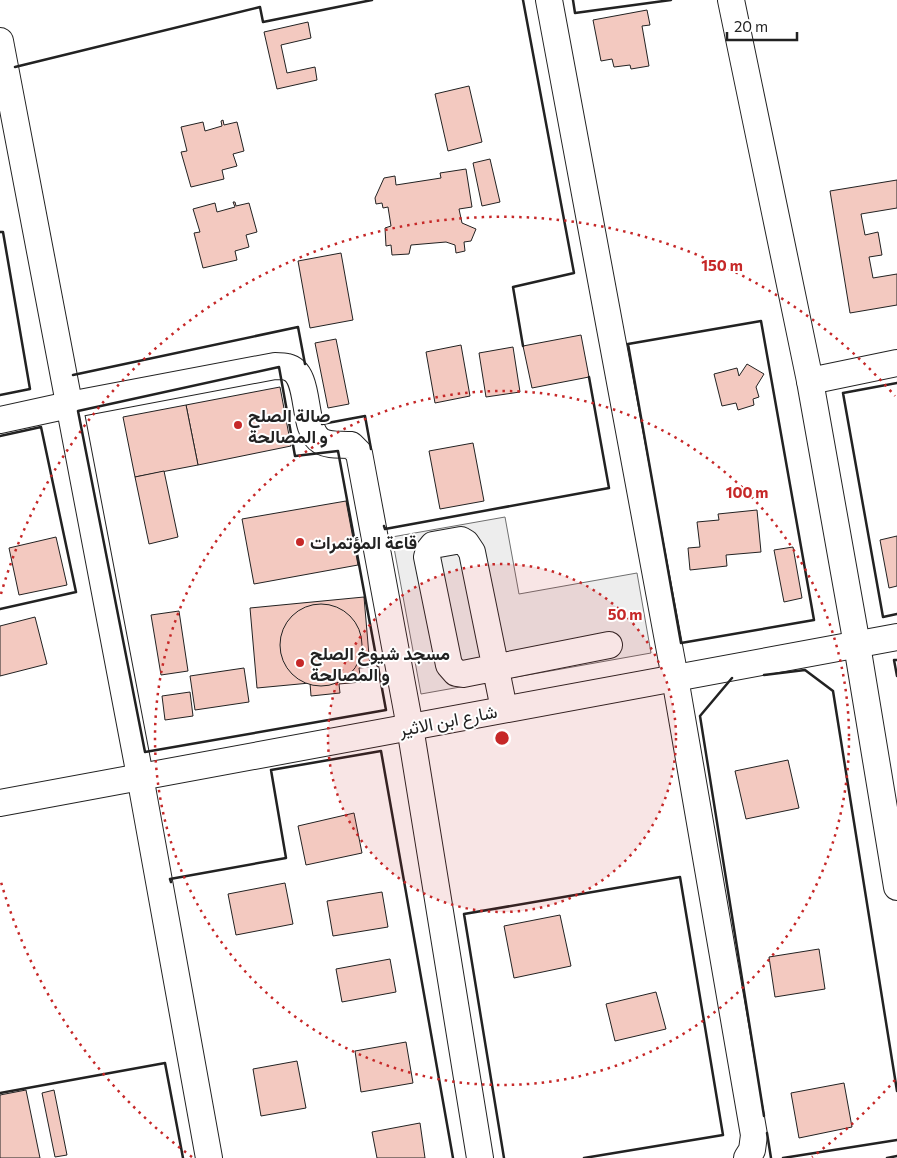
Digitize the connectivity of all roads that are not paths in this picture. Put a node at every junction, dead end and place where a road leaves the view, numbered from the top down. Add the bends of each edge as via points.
1 (549, 0) edge
2 (731, 0) edge
3 (1, 50) edge
4 (897, 363) edge
5 (810, 380) junction
6 (69, 405) junction
7 (0, 420) edge
8 (897, 637) edge
9 (609, 645) dead end
10 (857, 645) junction
11 (495, 668) junction
12 (675, 678) junction
13 (504, 709) junction
14 (410, 728) junction
15 (140, 776) junction
16 (0, 803) edge
17 (897, 887) edge
18 (209, 1158) edge
19 (480, 1158) edge
20 (747, 1158) edge

1 - 12 street
2 - 5 street
3 - 6 street
4 - 5 street
5 - 10 street
6 - 7 street
6 - 14 street via 275,366 296,372 301,380 313,431 319,440 351,445 359,453
6 - 15 street
8 - 10 street, شارع ابن الاثير
9 - 11 street
10 - 12 street, شارع ابن الاثير
10 - 17 street
11 - 11 street via 470,547 461,540 432,545 427,557 449,665 456,673 463,674
11 - 13 street
12 - 13 street, شارع ابن الاثير
12 - 20 street via 754,1135
13 - 14 street, شارع ابن الاثير
14 - 15 street, شارع ابن الاثير
14 - 19 street
15 - 16 street, شارع ابن الاثير
15 - 18 street

